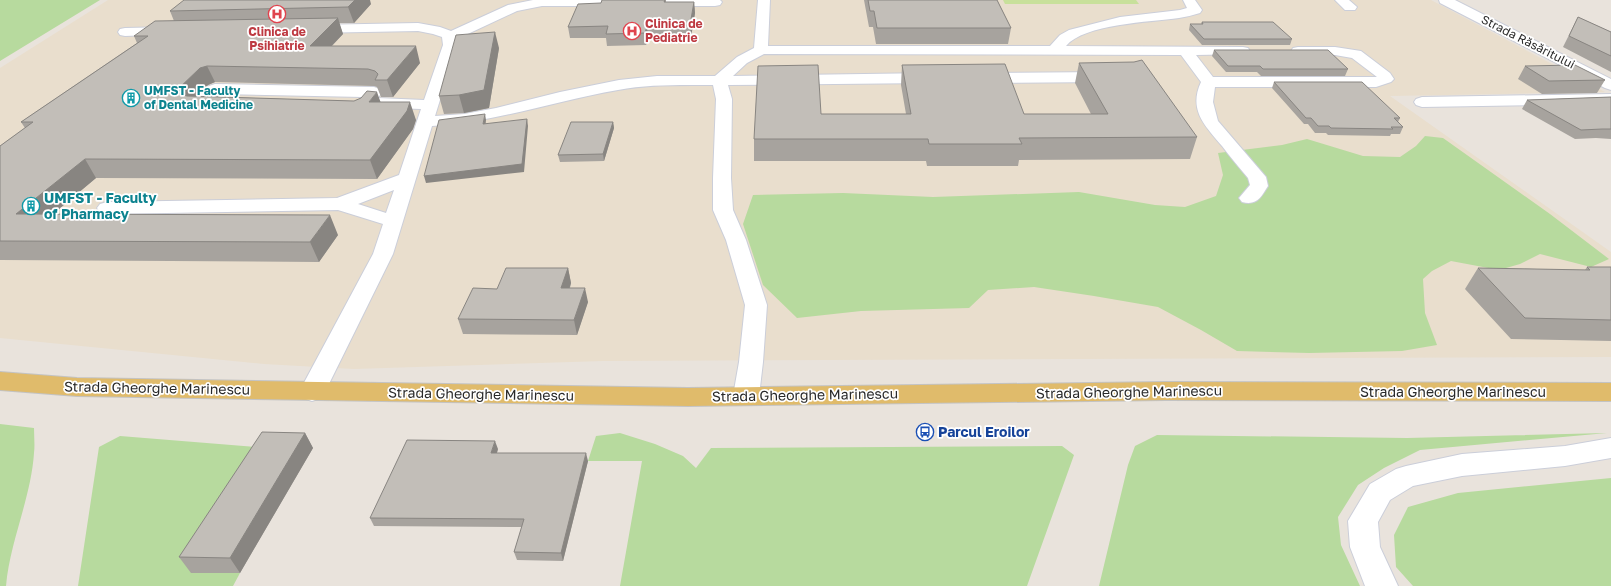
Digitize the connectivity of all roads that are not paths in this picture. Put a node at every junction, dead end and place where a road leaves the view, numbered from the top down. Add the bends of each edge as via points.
1 (764, 0) edge
2 (1189, 0) edge
3 (1444, 0) edge
4 (715, 2) dead end
5 (299, 29) edge
6 (189, 31) edge
7 (125, 32) dead end
8 (450, 37) junction
9 (761, 50) junction
10 (1054, 51) junction
11 (1185, 51) junction
12 (1254, 51) edge
13 (1285, 51) edge
14 (1122, 76) edge
15 (946, 78) edge
16 (962, 78) edge
17 (719, 80) junction
18 (1209, 82) junction
19 (1611, 85) edge
20 (1611, 99) edge
21 (374, 102) junction
22 (1422, 102) dead end
23 (226, 108) edge
24 (352, 112) edge
25 (428, 114) junction
26 (406, 179) junction
27 (1249, 198) dead end
28 (340, 204) junction
29 (106, 208) dead end
30 (393, 221) junction
31 (0, 382) edge
32 (312, 392) junction
33 (1611, 392) edge
34 (746, 396) junction
35 (1611, 448) edge
36 (1382, 586) edge

1 - 9 street
2 - 10 street via 1196,10 1120,21 1074,33 1065,38
3 - 19 street, Strada Răsăritului
4 - 8 street via 542,2 513,8
5 - 8 street via 418,27 445,32
6 - 7 street
8 - 25 street via 450,45
9 - 10 street
9 - 17 street via 742,60
10 - 11 street
11 - 12 street
11 - 18 street
13 - 18 street via 1335,51 1356,54 1386,79 1376,82
14 - 16 street
15 - 17 street
17 - 25 street via 657,81 619,85 464,119
17 - 34 street via 724,100 723,210 736,240 756,305 752,362
18 - 27 street via 1204,94 1206,113 1210,122 1257,177 1259,186
20 - 22 street
21 - 23 street via 374,92 215,89 195,107
21 - 24 street via 360,112
21 - 25 street
25 - 26 street
26 - 28 street
26 - 30 street
28 - 29 street
28 - 30 street
30 - 32 street via 383,254
31 - 32 main road, Strada Gheorghe Marinescu via 77,387
32 - 34 main road, Strada Gheorghe Marinescu
33 - 34 main road, Strada Gheorghe Marinescu via 1166,391
35 - 36 street via 1565,456 1462,465 1406,478 1380,492 1364,521 1365,547 1378,583

